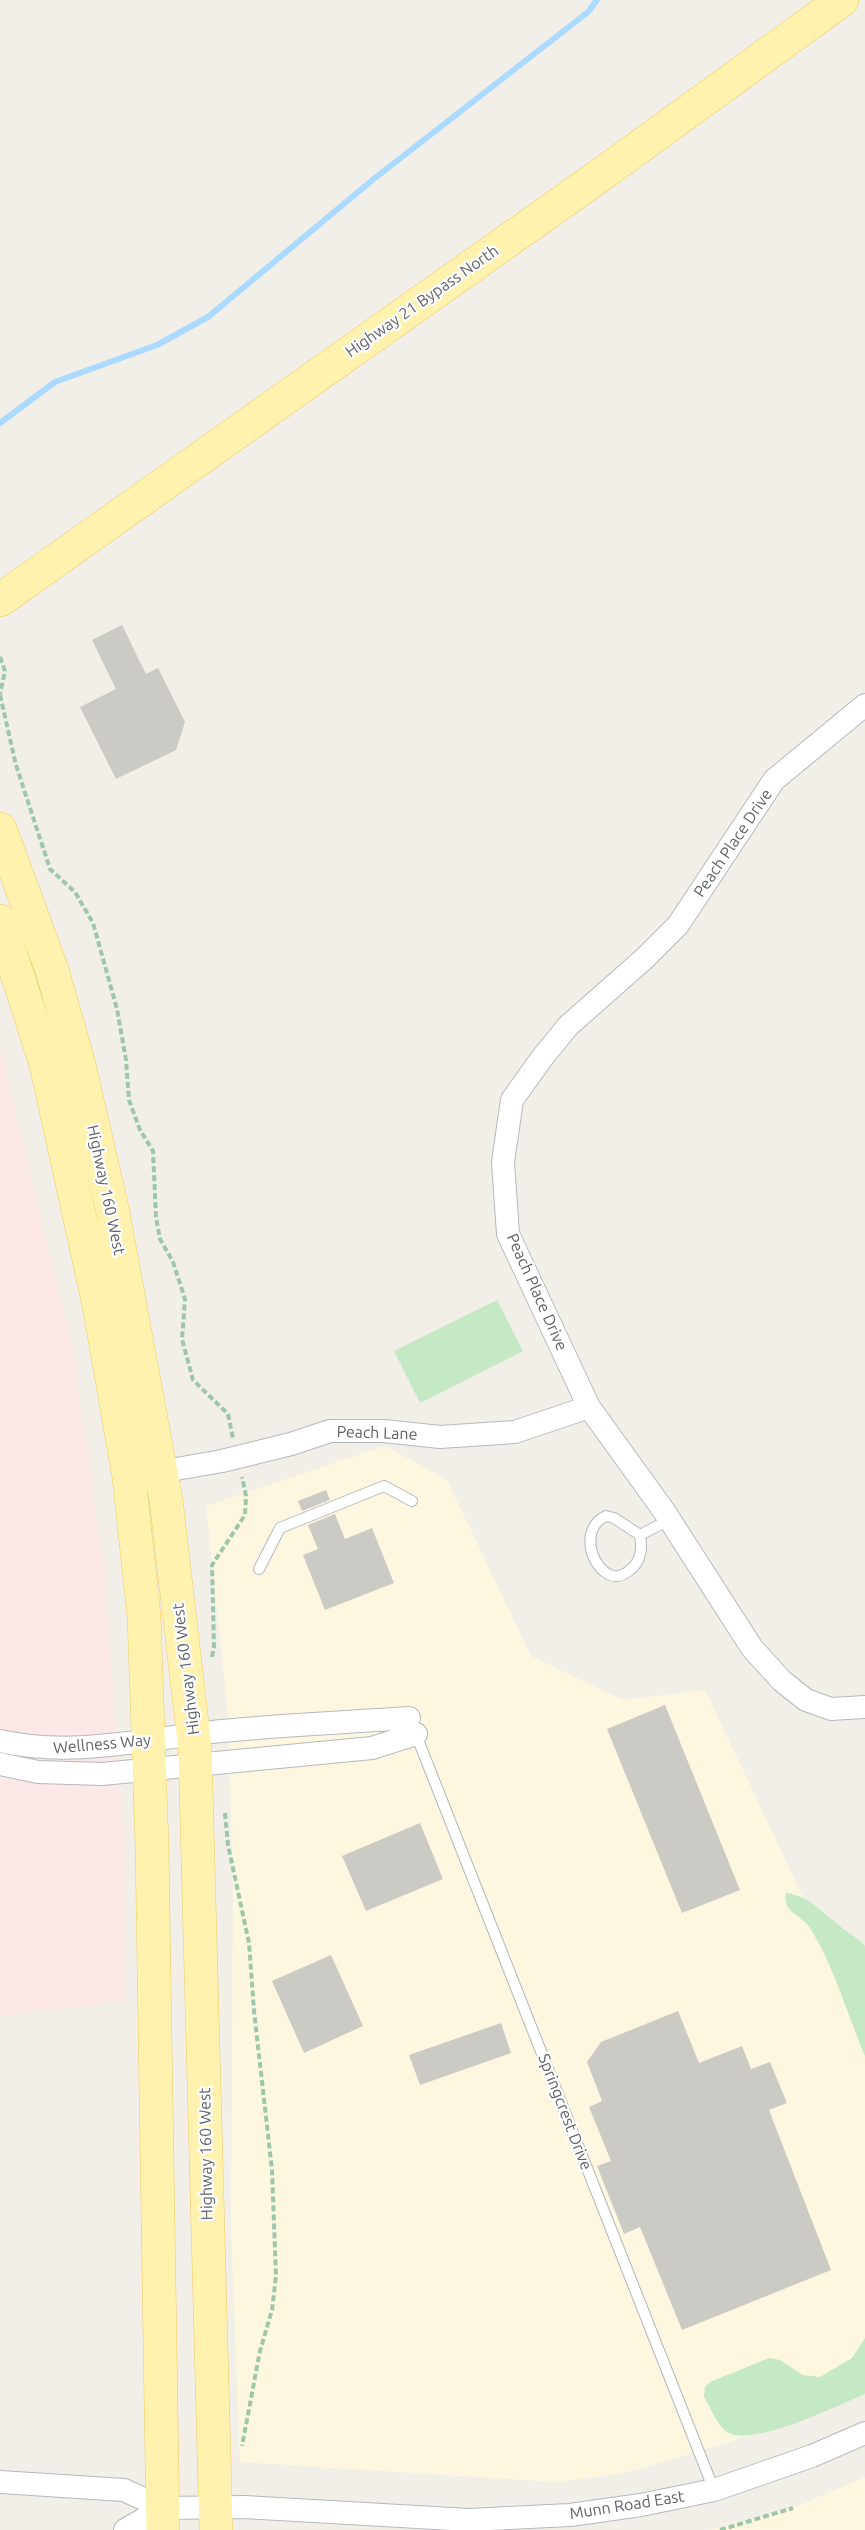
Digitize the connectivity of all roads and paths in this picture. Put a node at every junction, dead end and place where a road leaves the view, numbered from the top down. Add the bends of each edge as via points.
1 (842, 0) edge
2 (0, 600) edge
3 (0, 657) edge
4 (0, 695) edge
5 (865, 705) edge
6 (0, 830) edge
7 (0, 921) edge
8 (589, 1407) junction
9 (237, 1458) junction
10 (161, 1472) junction
11 (129, 1477) junction
12 (412, 1502) dead end
13 (669, 1520) junction
14 (640, 1535) junction
15 (259, 1569) dead end
16 (212, 1658) dead end
17 (865, 1707) edge
18 (412, 1726) junction
19 (0, 1741) edge
20 (171, 1752) junction
21 (0, 1764) edge
22 (225, 1811) dead end
23 (865, 2433) edge
24 (241, 2454) dead end
25 (0, 2481) edge
26 (714, 2490) junction
27 (793, 2508) dead end
28 (215, 2518) edge
29 (163, 2519) edge
30 (125, 2530) edge
31 (720, 2530) edge

1 - 2 main road, Highway 21 Bypass North
3 - 4 path via 5,670
4 - 9 path via 16,765 50,869 75,892 93,923 117,1009 129,1100 153,1151 156,1217 160,1239 173,1262 185,1299 182,1339 193,1380 228,1414
5 - 8 street, Peach Place Drive via 774,780 678,926 568,1026 512,1100 503,1162 508,1234
6 - 10 main road, Highway 160 West via 52,970 78,1061 112,1208
7 - 11 main road, Highway 160 West via 46,1064 99,1305
8 - 9 street, Peach Lane via 515,1432 440,1437 330,1431
8 - 13 street, Peach Place Drive
9 - 10 street, Peach Lane
9 - 16 path via 246,1496 245,1515 212,1565
10 - 11 street, Peach Lane
10 - 20 main road, Highway 160 West
11 - 20 main road, Highway 160 West via 144,1616
12 - 15 lane via 384,1486 280,1528
13 - 14 lane
13 - 17 street, Peach Place Drive via 752,1648 782,1681 806,1700 831,1709
14 - 14 lane via 606,1516 592,1526 589,1536 598,1563 615,1576 632,1569 637,1562
18 - 20 street
18 - 20 street via 372,1748
18 - 26 lane, Springcrest Drive
19 - 20 street, Wellness Way via 57,1749 99,1747
20 - 21 street, Wellness Way via 71,1774
20 - 28 main road, Highway 160 West
20 - 29 main road, Highway 160 West
22 - 24 path via 228,1845 249,1943 272,2170 276,2276
23 - 26 street, Munn Road East
25 - 29 street via 124,2490
26 - 28 street, Munn Road East via 570,2515 469,2520
27 - 31 path
28 - 29 street, Munn Road East
29 - 30 street

